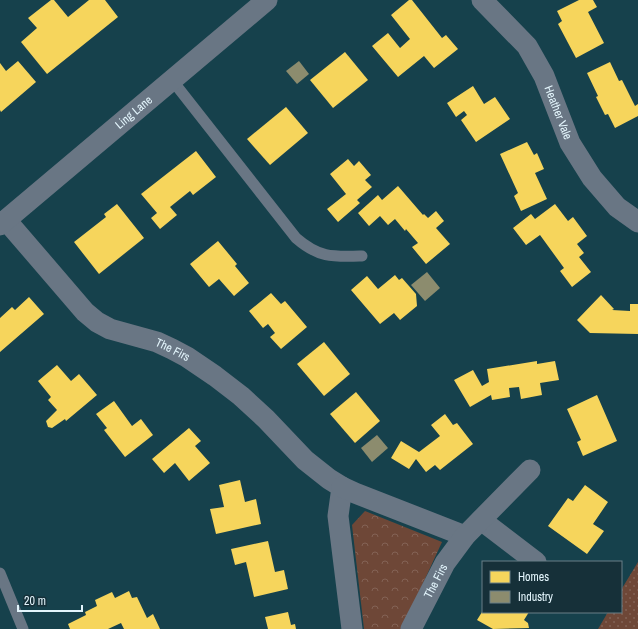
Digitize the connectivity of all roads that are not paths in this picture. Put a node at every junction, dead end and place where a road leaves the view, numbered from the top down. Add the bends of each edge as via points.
1 (267, 0) edge
2 (482, 0) edge
3 (172, 80) junction
4 (3, 222) edge
5 (638, 222) edge
6 (362, 256) dead end
7 (530, 470) dead end
8 (342, 487) junction
9 (481, 520) junction
10 (465, 536) junction
11 (535, 561) edge
12 (0, 574) edge
13 (23, 629) edge
14 (352, 629) edge
15 (411, 629) edge

1 - 3 street, Ling Lane
2 - 5 street, Heather Vale via 527,46 544,76 570,143 592,178 617,207
3 - 4 street, Ling Lane
3 - 6 lane via 296,238 319,254 333,257
4 - 8 street, The Firs via 97,322 117,332 157,342 187,357 241,396 305,460
7 - 9 street, The Firs
8 - 10 street, The Firs
8 - 14 street via 338,516
9 - 10 street, The Firs
9 - 11 street
10 - 15 street, The Firs via 445,563
12 - 13 lane

